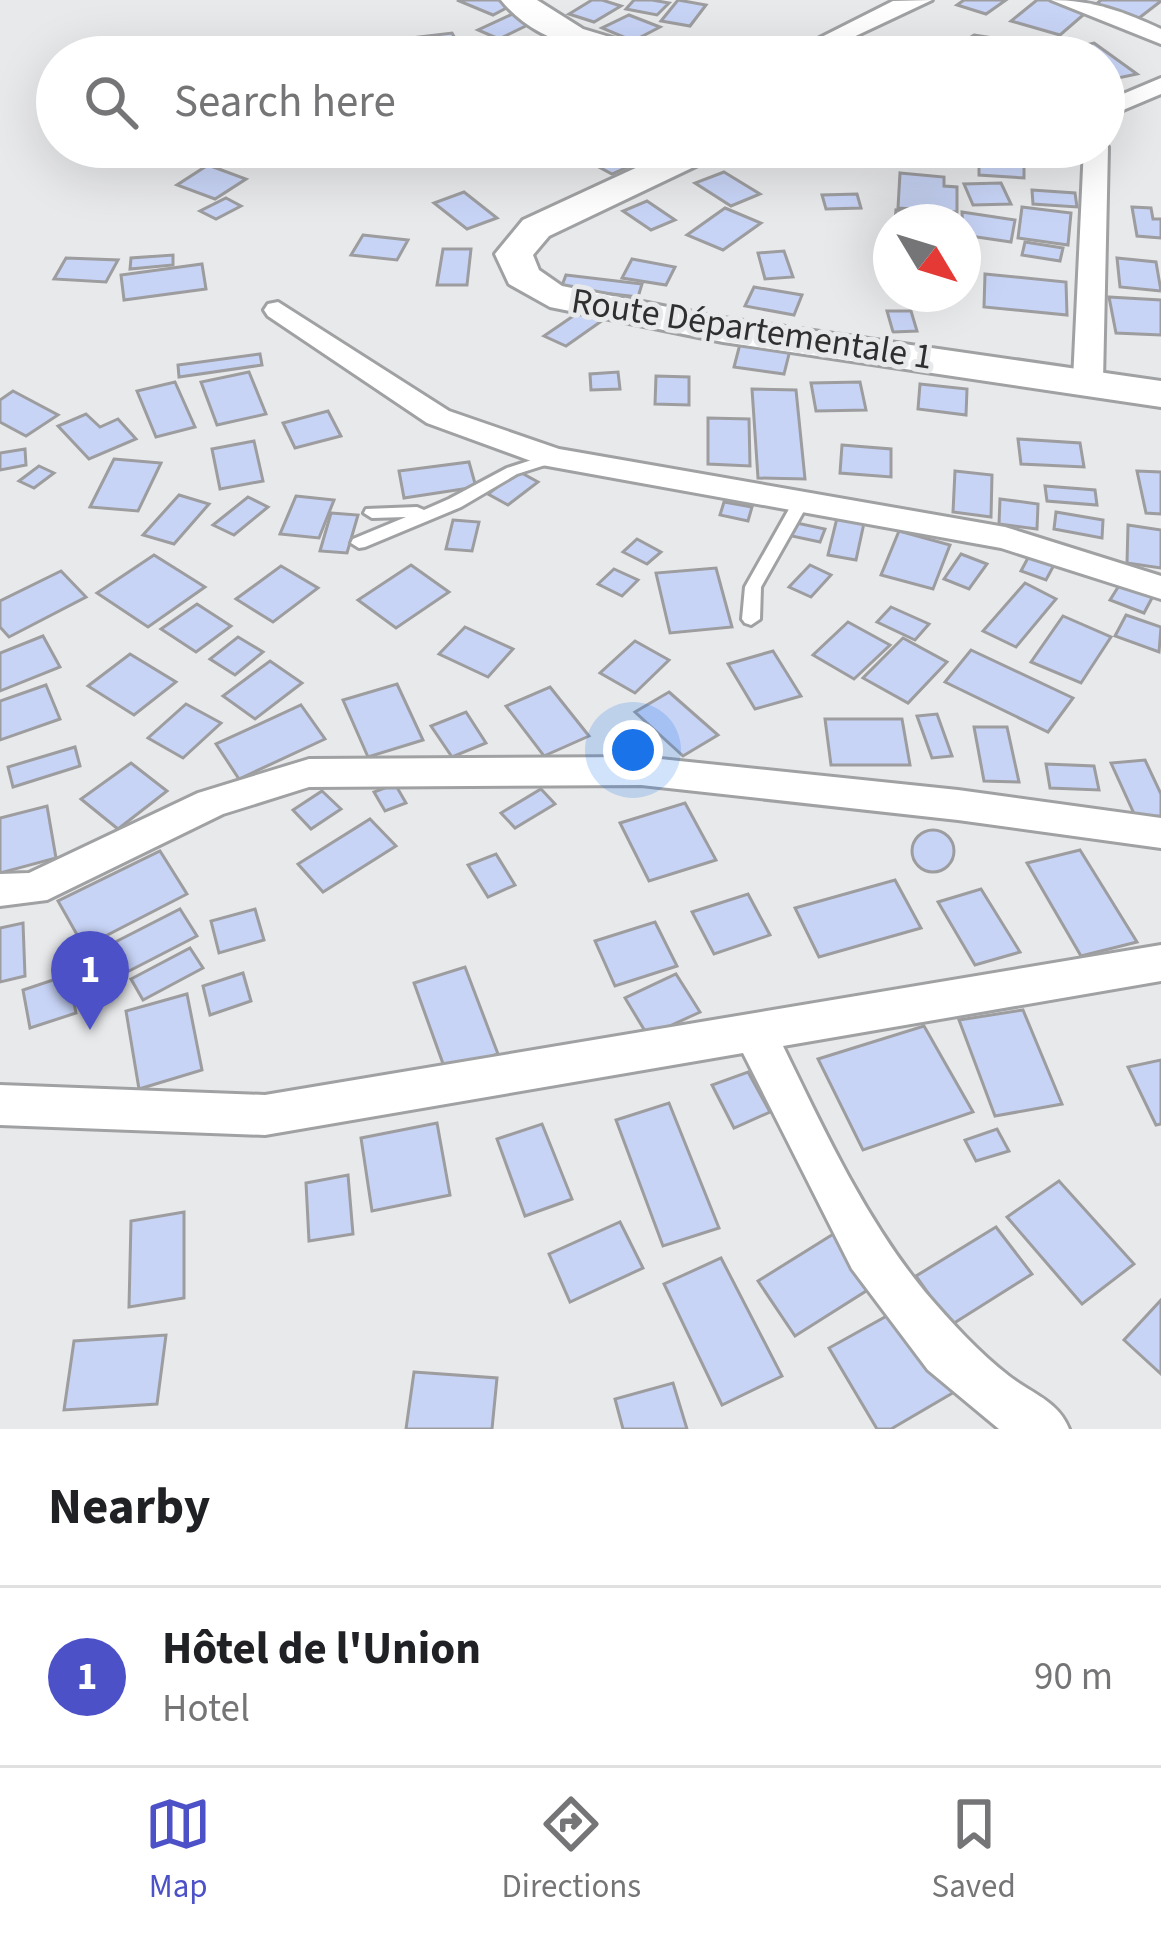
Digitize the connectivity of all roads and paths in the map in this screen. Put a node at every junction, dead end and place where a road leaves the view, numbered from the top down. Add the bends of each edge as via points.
1 (516, 0) edge
2 (921, 0) edge
3 (1062, 0) edge
4 (572, 36) edge
5 (835, 36) edge
6 (1161, 37) edge
7 (1161, 86) edge
8 (1125, 102) edge
9 (664, 168) edge
10 (1095, 168) edge
11 (278, 310) dead end
12 (1088, 381) junction
13 (1161, 394) edge
14 (553, 458) junction
15 (801, 502) junction
16 (428, 512) junction
17 (372, 513) dead end
18 (359, 543) dead end
19 (1161, 588) edge
20 (751, 619) dead end
21 (1161, 833) edge
22 (0, 890) edge
23 (1161, 963) edge
24 (753, 1029) junction
25 (0, 1105) edge
26 (1031, 1426) edge

1 - 4 main road
2 - 5 street
3 - 6 street
7 - 8 street
9 - 12 main road, Route Départementale 1 via 536,227 514,254 522,276 550,296 723,330
10 - 12 street
11 - 14 street via 438,417
12 - 13 main road, Route Départementale 1
14 - 15 street
14 - 16 lane
15 - 19 street via 1005,538
15 - 20 lane via 753,587
16 - 17 lane
16 - 18 lane
21 - 22 street via 640,772 309,773 211,803 34,889
23 - 24 street
24 - 25 street via 265,1115
24 - 26 street via 824,1178 907,1306

